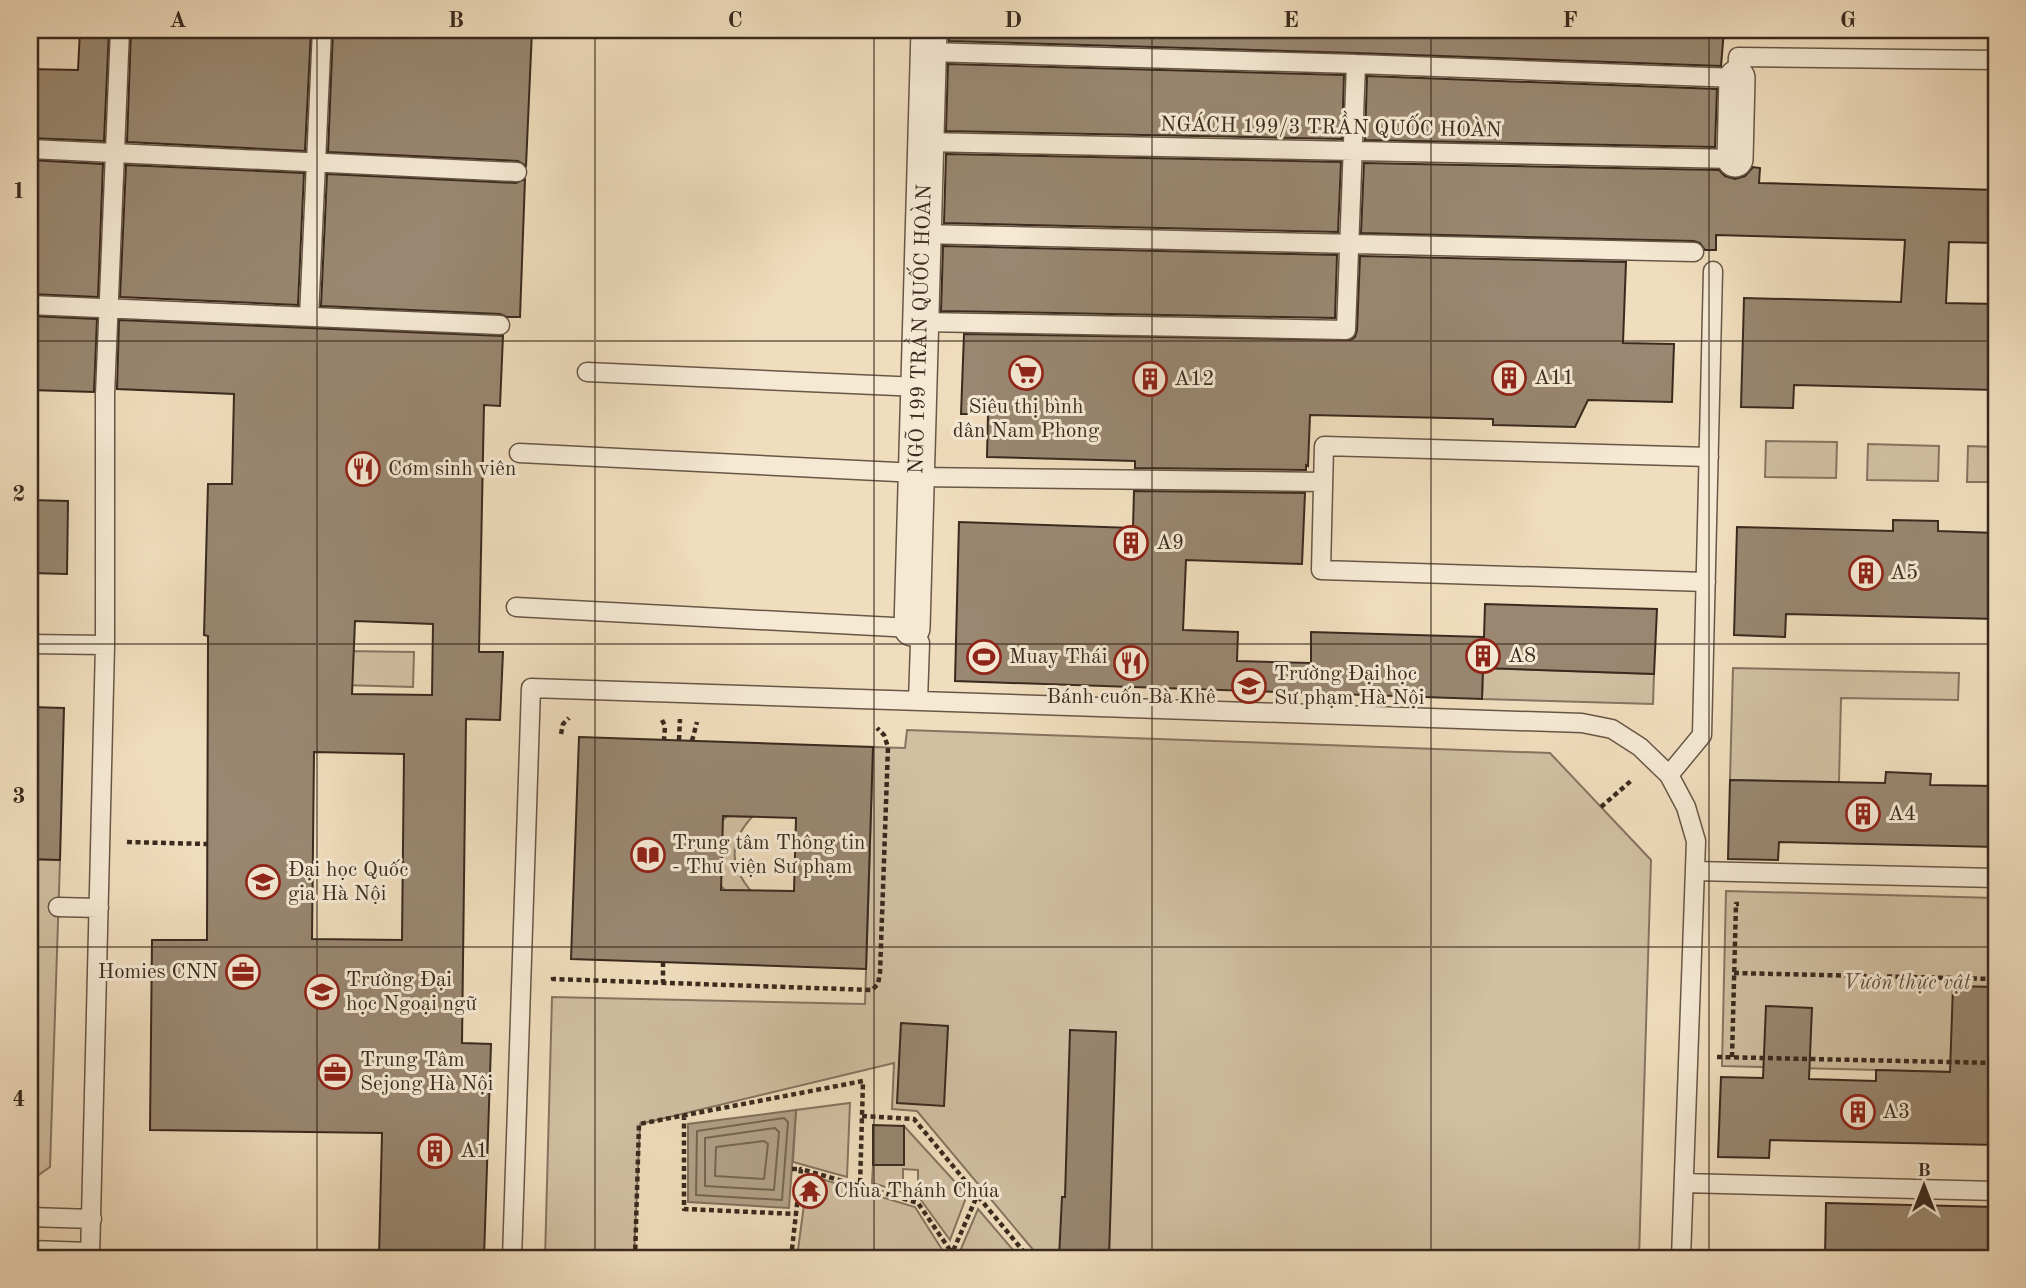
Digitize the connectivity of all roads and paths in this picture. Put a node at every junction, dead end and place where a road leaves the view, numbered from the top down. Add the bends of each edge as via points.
1 (120, 30) edge
2 (322, 30) edge
3 (928, 41) edge
4 (1996, 60) edge
5 (1356, 64) junction
6 (1737, 78) junction
7 (926, 142) junction
8 (30, 149) edge
9 (1352, 152) junction
10 (115, 153) junction
11 (1735, 159) joint
12 (316, 162) junction
13 (517, 172) dead end
14 (923, 234) junction
15 (1349, 244) junction
16 (1694, 252) dead end
17 (1713, 271) dead end
18 (30, 305) edge
19 (109, 309) junction
20 (309, 317) junction
21 (921, 322) junction
22 (500, 325) dead end
23 (587, 372) dead end
24 (919, 387) junction
25 (519, 453) dead end
26 (1709, 457) junction
27 (917, 475) junction
28 (1323, 482) junction
29 (1706, 582) junction
30 (516, 607) dead end
31 (912, 628) junction
32 (30, 644) edge
33 (105, 645) junction
34 (918, 701) junction
35 (571, 716) dead end
36 (661, 718) dead end
37 (702, 718) dead end
38 (875, 725) dead end
39 (561, 735) dead end
40 (664, 740) dead end
41 (692, 741) dead end
42 (1654, 761) junction
43 (1669, 775) junction
44 (1601, 807) dead end
45 (100, 842) junction
46 (207, 844) dead end
47 (1695, 871) junction
48 (1996, 878) edge
49 (1749, 904) dead end
50 (58, 907) dead end
51 (99, 908) junction
52 (663, 962) dead end
53 (553, 966) dead end
54 (1734, 973) junction
55 (1996, 979) edge
56 (663, 983) junction
57 (1996, 1063) edge
58 (684, 1115) junction
59 (862, 1116) junction
60 (792, 1169) dead end
61 (801, 1169) junction
62 (1684, 1183) junction
63 (860, 1186) junction
64 (1996, 1191) edge
65 (977, 1196) junction
66 (796, 1214) junction
67 (30, 1217) edge
68 (92, 1219) junction
69 (30, 1251) edge
70 (90, 1255) edge
71 (951, 1256) edge
72 (512, 1258) edge
73 (635, 1258) edge
74 (791, 1258) edge
75 (1029, 1258) edge
76 (1681, 1258) edge

1 - 10 lane
2 - 12 lane
3 - 5 lane
3 - 7 street, NGÕ 199 TRẦN QUỐC HOÀN
4 - 6 lane via 1738,57
5 - 6 lane
5 - 9 lane
6 - 11 street
7 - 9 lane, NGÁCH 199/3 TRẦN QUỐC HOÀN
7 - 14 street, NGÕ 199 TRẦN QUỐC HOÀN
8 - 10 lane
9 - 11 lane, NGÁCH 199/3 TRẦN QUỐC HOÀN
9 - 15 lane
10 - 12 lane
10 - 19 lane
12 - 13 lane
12 - 20 lane
14 - 15 lane
14 - 21 street, NGÕ 199 TRẦN QUỐC HOÀN
15 - 16 lane
15 - 21 lane via 1346,330
17 - 26 lane
18 - 19 lane
19 - 20 lane
19 - 33 lane
20 - 22 lane
21 - 24 street, NGÕ 199 TRẦN QUỐC HOÀN
23 - 24 lane
24 - 27 street, NGÕ 199 TRẦN QUỐC HOÀN
25 - 27 lane
26 - 28 lane via 1324,446
26 - 29 lane
27 - 28 lane
27 - 31 street, NGÕ 199 TRẦN QUỐC HOÀN
28 - 29 lane via 1321,570
29 - 43 lane via 1702,735
30 - 31 lane
31 - 34 lane via 920,643
32 - 33 lane
33 - 45 lane
34 - 42 lane via 1582,723 1612,729
34 - 72 lane via 531,688
35 - 39 path
36 - 40 path
37 - 41 path via 695,723
38 - 56 path via 888,747 878,984 872,990 858,991
42 - 43 lane
42 - 44 path
43 - 47 lane via 1686,807 1696,841
45 - 46 path
45 - 51 lane
47 - 48 lane
47 - 62 lane
49 - 54 path via 1735,904
50 - 51 lane
51 - 68 lane
52 - 56 path
53 - 56 path via 553,979
54 - 55 path
54 - 57 path via 1732,1057
58 - 59 path via 863,1081
58 - 66 path via 684,1209
58 - 73 path via 639,1124
59 - 63 path
59 - 65 path via 914,1119
60 - 61 path
61 - 63 path
61 - 66 path
62 - 64 lane
62 - 76 lane
63 - 71 path via 918,1203
65 - 71 path
65 - 75 path
66 - 74 path
67 - 68 lane
68 - 70 lane
69 - 70 lane

